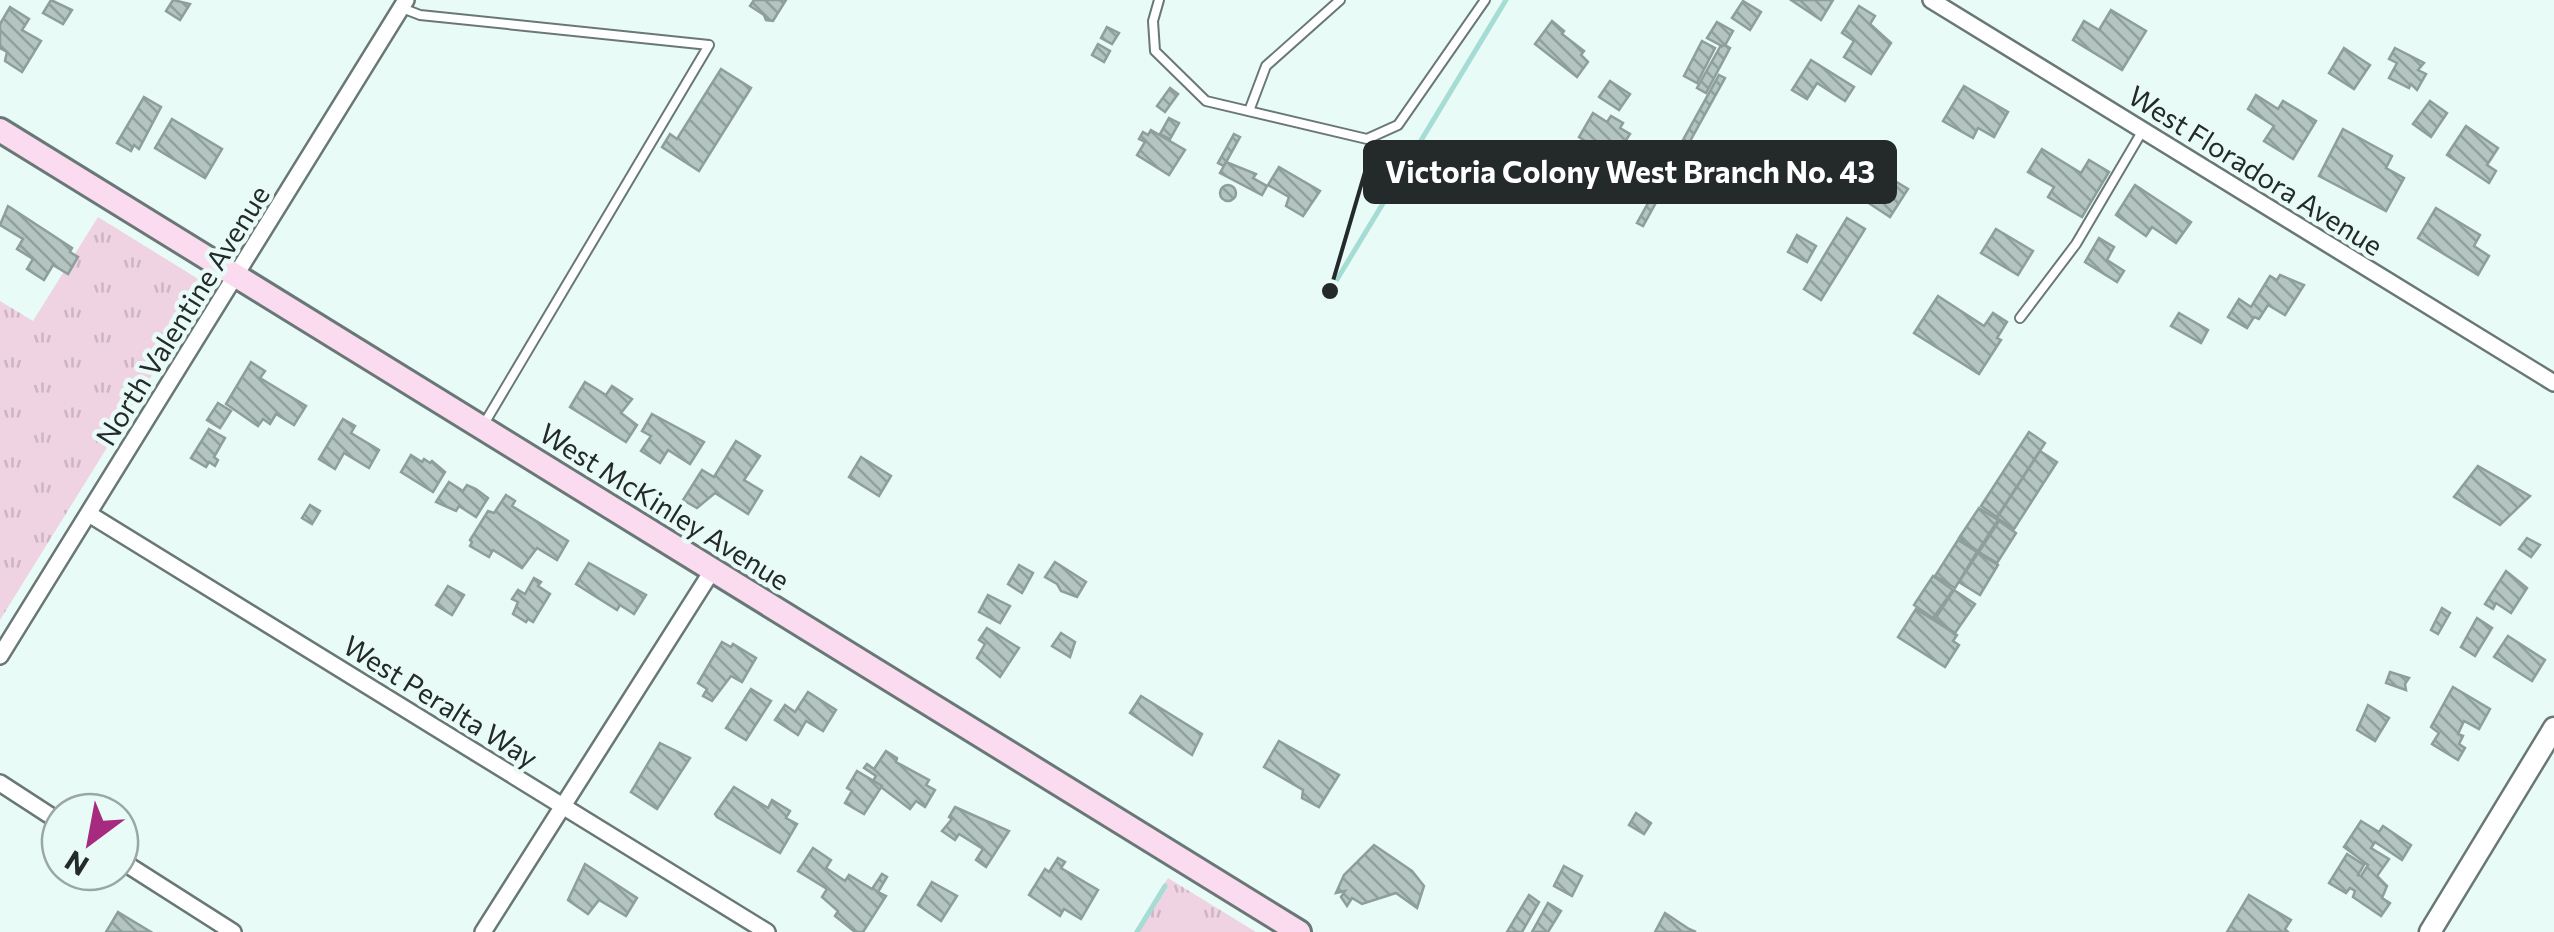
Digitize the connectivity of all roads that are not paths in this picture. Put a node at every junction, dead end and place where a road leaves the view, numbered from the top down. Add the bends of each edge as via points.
1 (1159, 0) edge
2 (1340, 0) edge
3 (1485, 0) edge
4 (1931, 0) edge
5 (404, 4) edge
6 (1248, 111) junction
7 (0, 130) edge
8 (2142, 130) junction
9 (236, 276) junction
10 (2020, 318) dead end
11 (2554, 382) edge
12 (482, 428) junction
13 (88, 514) junction
14 (712, 570) junction
15 (0, 656) edge
16 (2554, 728) edge
17 (0, 783) edge
18 (562, 804) junction
19 (40, 809) edge
20 (140, 873) edge
21 (233, 932) edge
22 (483, 932) edge
23 (767, 932) edge
24 (1299, 932) edge
25 (2430, 932) edge

1 - 6 lane via 1155,51 1206,101
2 - 6 lane via 1266,66
3 - 6 lane via 1398,125 1367,139
4 - 8 street, West Floradora Avenue
5 - 9 street, North Valentine Avenue
5 - 12 lane via 420,15 710,45
7 - 9 main road, West McKinley Avenue
8 - 10 lane via 2076,244
8 - 11 street, West Floradora Avenue
9 - 12 main road, West McKinley Avenue
9 - 13 street, North Valentine Avenue
12 - 14 main road, West McKinley Avenue
13 - 15 street, North Valentine Avenue
13 - 18 street, West Peralta Way
14 - 18 street
14 - 24 main road, West McKinley Avenue
16 - 25 street
17 - 19 street
18 - 22 street
18 - 23 street, West Peralta Way
20 - 21 street

